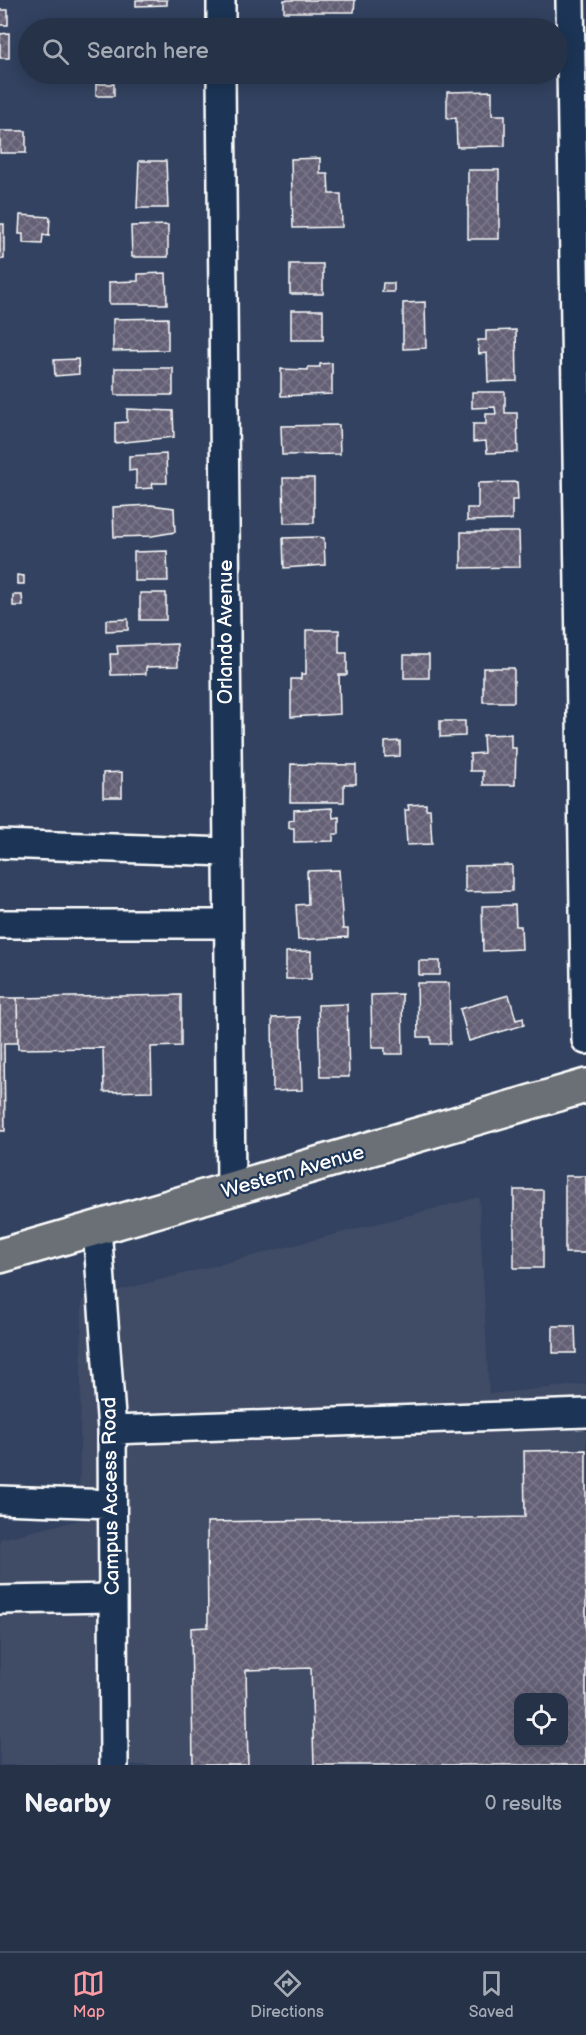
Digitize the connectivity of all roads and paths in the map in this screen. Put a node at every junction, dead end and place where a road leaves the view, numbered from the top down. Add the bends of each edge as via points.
1 (221, 0) edge
2 (570, 0) edge
3 (221, 18) edge
4 (221, 84) edge
5 (0, 844) edge
6 (228, 852) junction
7 (0, 924) edge
8 (228, 924) junction
9 (586, 1040) edge
10 (586, 1086) edge
11 (231, 1190) junction
12 (98, 1228) junction
13 (0, 1256) edge
14 (586, 1413) edge
15 (112, 1430) junction
16 (0, 1500) edge
17 (112, 1504) junction
18 (113, 1598) junction
19 (0, 1600) edge
20 (114, 1765) edge

1 - 3 street
2 - 9 street
4 - 6 street, Orlando Avenue
5 - 6 street
6 - 8 street, Orlando Avenue
7 - 8 street
8 - 11 street, Orlando Avenue
10 - 11 main road, Western Avenue
11 - 12 main road, Western Avenue
12 - 13 main road, Western Avenue
12 - 15 street, Campus Access Road
14 - 15 street
15 - 17 street, Campus Access Road
16 - 17 street
17 - 18 street, Campus Access Road
18 - 19 street
18 - 20 street, Campus Access Road

